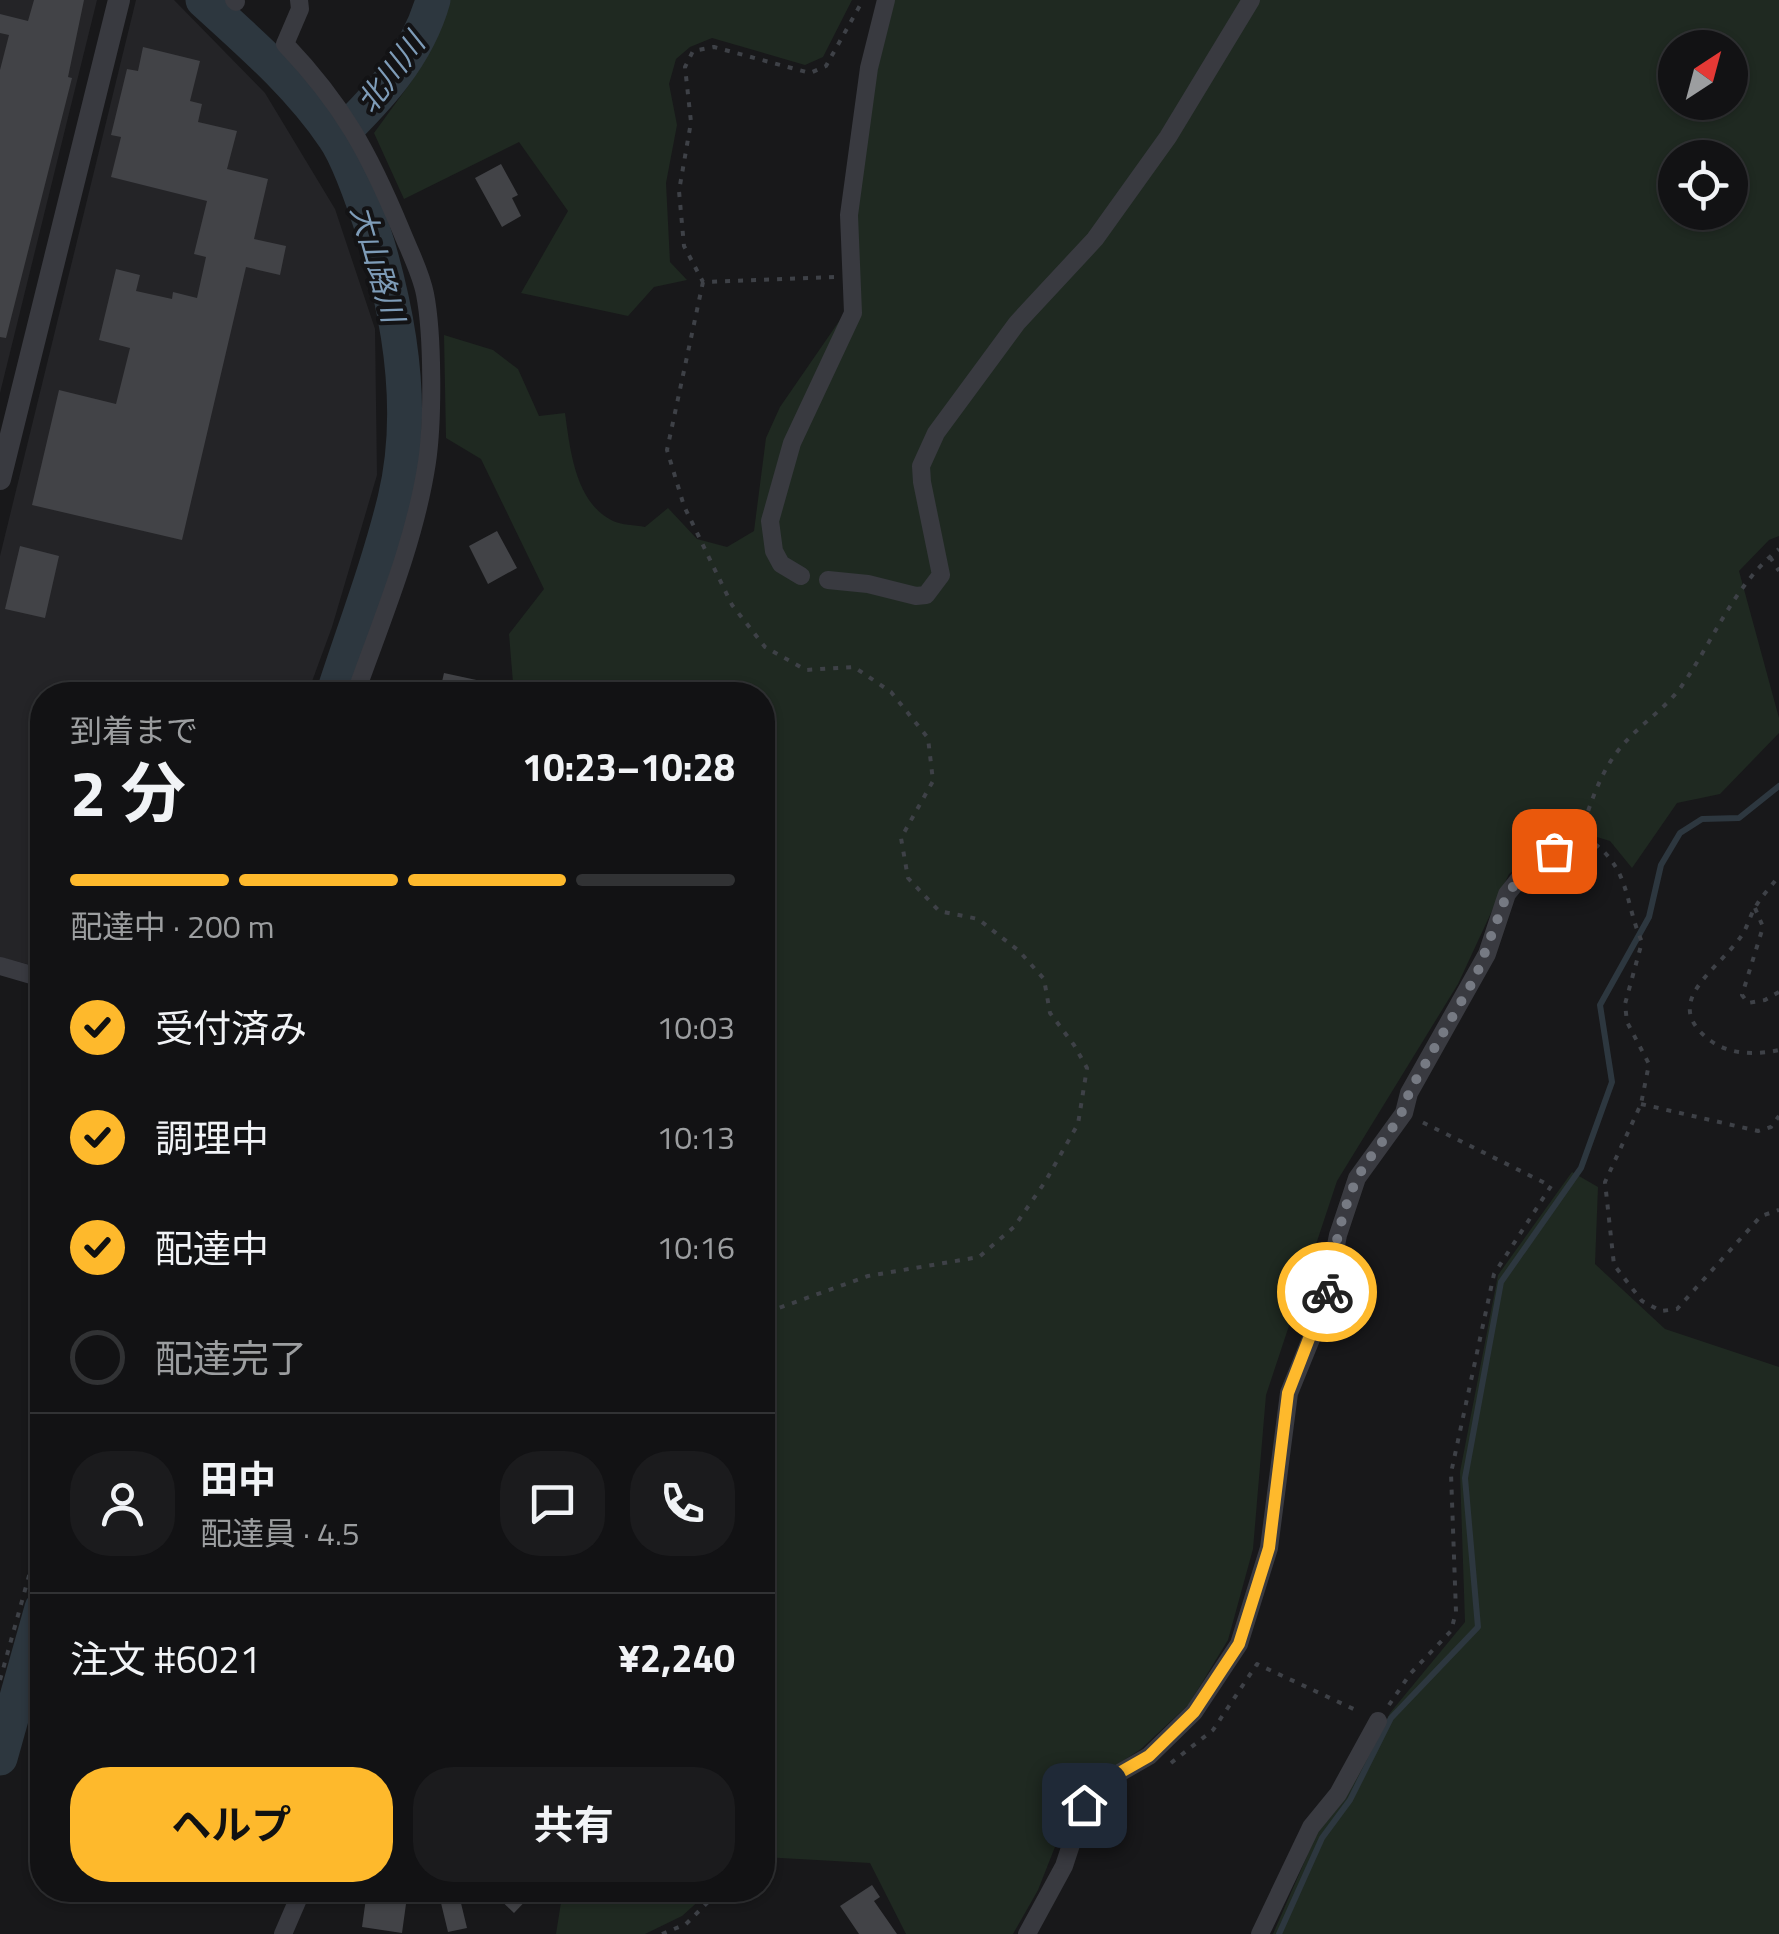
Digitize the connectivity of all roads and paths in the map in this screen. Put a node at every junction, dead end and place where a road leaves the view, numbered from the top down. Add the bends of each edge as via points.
1 (119, 0) edge
2 (299, 0) edge
3 (863, 0) edge
4 (886, 0) edge
5 (1252, 0) edge
6 (852, 265) junction
7 (703, 282) junction
8 (0, 479) edge
9 (1779, 549) edge
10 (1770, 557) junction
11 (1779, 571) edge
12 (801, 576) dead end
13 (828, 580) dead end
14 (360, 682) edge
15 (1579, 839) junction
16 (1775, 881) dead end
17 (1755, 907) junction
18 (0, 966) edge
19 (30, 975) edge
20 (1779, 992) edge
21 (1779, 1050) edge
22 (1641, 1104) junction
23 (1404, 1114) junction
24 (1779, 1116) edge
25 (1779, 1210) edge
26 (775, 1309) edge
27 (30, 1572) edge
28 (0, 1680) edge
29 (1378, 1721) junction
30 (1164, 1769) dead end
31 (297, 1902) edge
32 (708, 1902) edge
33 (283, 1934) edge
34 (662, 1934) edge
35 (1027, 1934) edge
36 (1260, 1934) edge

1 - 8 street
2 - 14 street via 285,44 360,140 425,294 427,461 396,580
3 - 7 path via 826,66 810,73 714,46 693,51 685,66 691,122 679,191 684,246
4 - 6 street via 854,168
5 - 13 street via 1168,137 1095,239 1017,323 936,432 922,466 941,575 935,586 916,596
6 - 7 path via 830,279
6 - 12 street via 854,312 792,442 770,521 781,564
7 - 26 path via 667,450 684,506 732,605 765,647 806,670 854,667 891,692 928,738 933,782 901,838 908,878 938,911 978,919 1019,950 1044,980 1050,1014 1087,1068 1078,1124 1045,1182 1014,1227 978,1257 868,1276
9 - 10 path
10 - 11 path
10 - 15 path via 1728,606 1671,700 1620,747 1597,786
15 - 22 path via 1598,844 1619,867 1642,942 1625,1004 1649,1064
15 - 23 street via 1528,869 1507,894 1486,954 1409,1092
16 - 17 path
17 - 20 path via 1763,927 1742,995 1748,1003
17 - 21 path via 1744,933 1694,991 1690,1020 1721,1049
18 - 19 street
22 - 24 path via 1758,1131
22 - 25 path via 1605,1182 1614,1265 1642,1301 1661,1311 1677,1308 1761,1216
23 - 29 path via 1551,1186 1494,1274 1451,1474 1451,1631
23 - 35 street via 1357,1178 1324,1307 1288,1393 1269,1548 1239,1644 1194,1712 1149,1756 1100,1784 1084,1805 1064,1866
27 - 28 path
29 - 30 path via 1257,1664 1213,1730
29 - 36 street via 1338,1794 1311,1827
31 - 33 street
32 - 34 path via 686,1924

